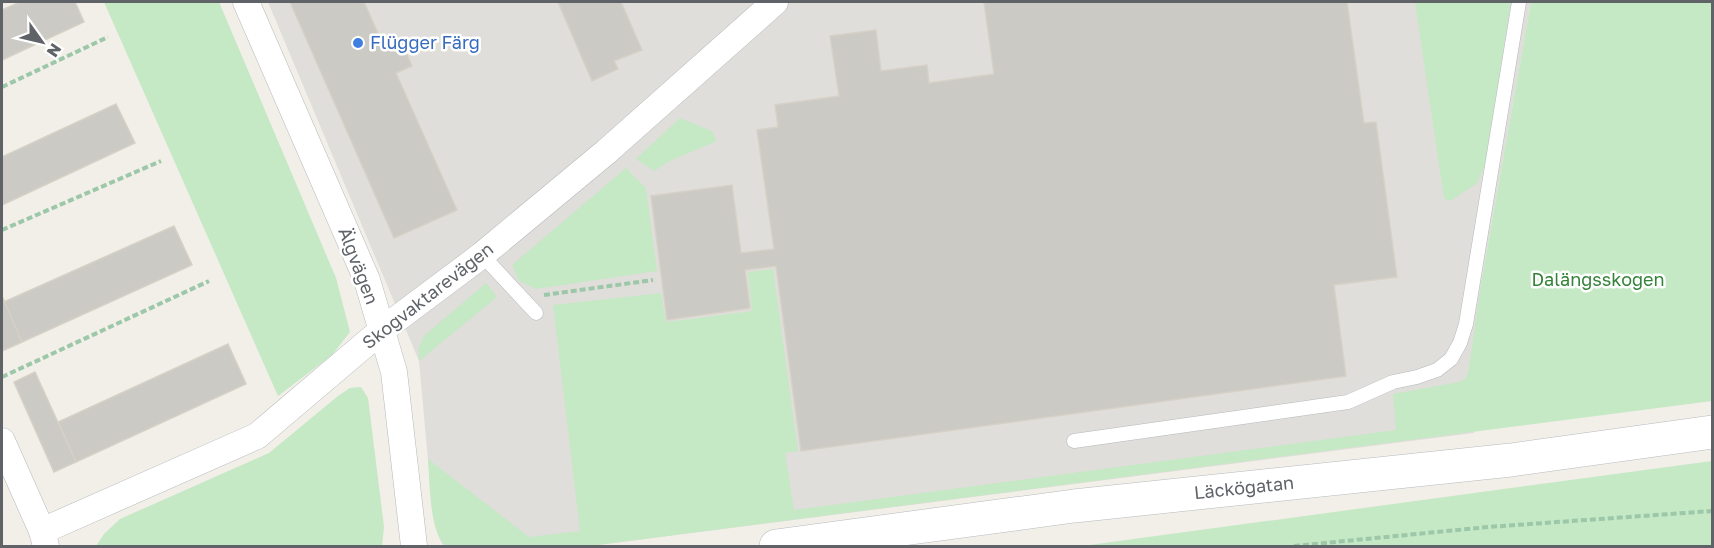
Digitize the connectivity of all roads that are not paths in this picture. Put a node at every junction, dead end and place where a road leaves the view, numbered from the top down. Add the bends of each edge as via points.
1 (246, 2) edge
2 (775, 2) edge
3 (1520, 2) edge
4 (482, 255) junction
5 (536, 313) dead end
6 (382, 330) junction
7 (1713, 432) edge
8 (2, 441) edge
9 (1074, 441) dead end
10 (44, 539) edge
11 (414, 546) edge
12 (776, 546) edge

1 - 6 street, Älgvägen via 367,280
2 - 4 street, Skogvaktarevägen via 606,152
3 - 9 lane via 1466,324 1451,358 1437,370 1393,382 1347,402
4 - 5 lane
4 - 6 street, Skogvaktarevägen
6 - 10 street, Skogvaktarevägen via 256,436
6 - 11 street, Älgvägen via 394,372
7 - 12 main road, Läckögatan via 1511,460 1074,506
8 - 10 street

